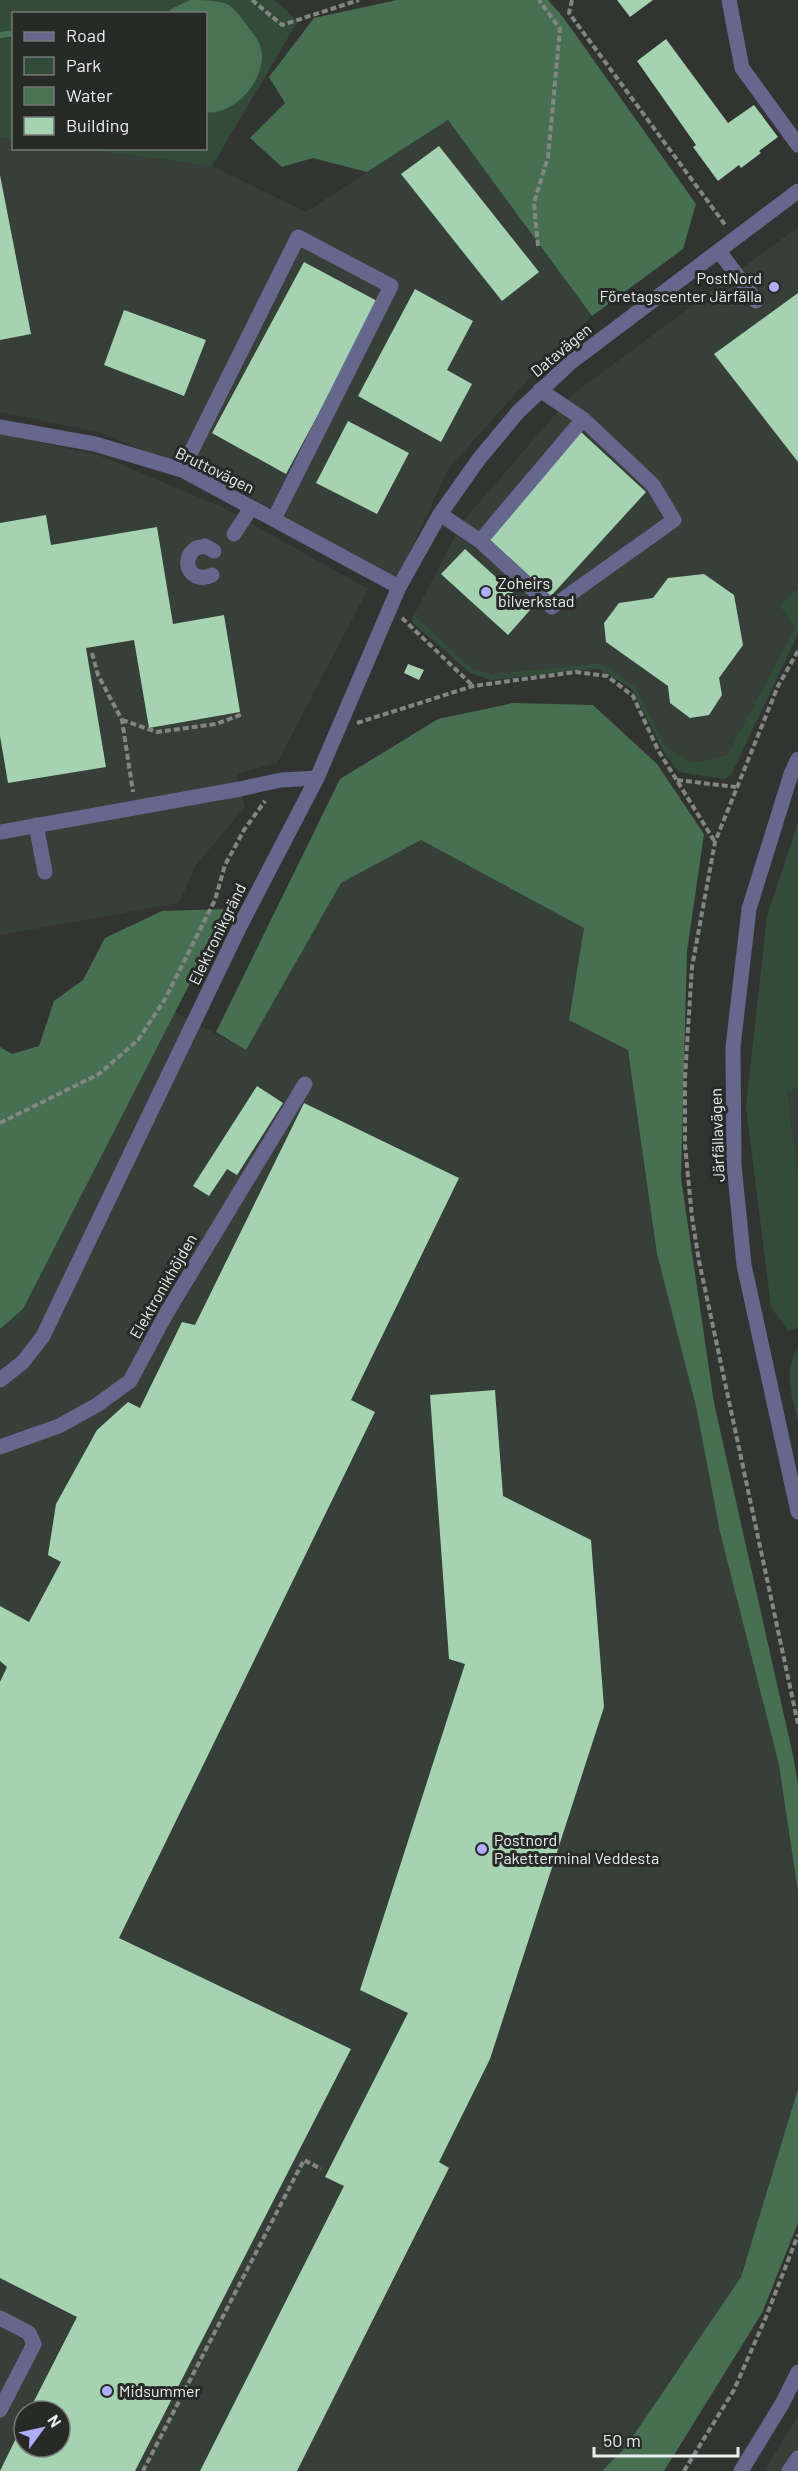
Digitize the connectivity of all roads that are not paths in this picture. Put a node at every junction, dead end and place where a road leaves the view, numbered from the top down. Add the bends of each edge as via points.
1 (729, 0) edge
2 (798, 146) edge
3 (798, 191) edge
4 (719, 251) junction
5 (756, 301) dead end
6 (540, 390) junction
7 (583, 419) junction
8 (0, 427) edge
9 (182, 470) junction
10 (251, 508) junction
11 (440, 514) junction
12 (274, 519) junction
13 (234, 534) dead end
14 (480, 541) junction
15 (209, 549) dead end
16 (212, 575) dead end
17 (399, 587) junction
18 (798, 759) edge
19 (317, 778) junction
20 (36, 825) junction
21 (0, 832) edge
22 (45, 872) dead end
23 (305, 1083) dead end
24 (0, 1380) edge
25 (0, 1447) edge
26 (798, 1512) edge
27 (0, 2318) edge
28 (798, 2372) edge
29 (0, 2410) edge
30 (798, 2458) edge
31 (741, 2471) edge
32 (789, 2471) edge

1 - 2 street via 741,68
3 - 4 street, Datavägen
4 - 5 street
4 - 6 street, Datavägen
6 - 7 street
6 - 11 street, Datavägen via 479,459
7 - 14 street
7 - 14 street via 653,485 674,520 552,607
8 - 9 street, Bruttovägen via 95,444
9 - 10 street, Bruttovägen
9 - 12 street via 297,237 392,286
10 - 12 street, Bruttovägen
10 - 13 street
11 - 14 street
11 - 17 street, Datavägen
12 - 17 street, Bruttovägen
15 - 16 street via 191,551 187,563 196,577
17 - 19 street, Elektronikgränd
18 - 26 street, Järfällavägen via 749,909 733,1047 734,1165 744,1265
19 - 20 street via 281,780
19 - 24 street, Elektronikgränd via 240,926 44,1336 23,1362
20 - 21 street
20 - 22 street
23 - 25 street, Elektronikhöjden via 130,1381 97,1405 59,1425
27 - 29 street via 29,2333 34,2344
28 - 31 street
30 - 32 street

